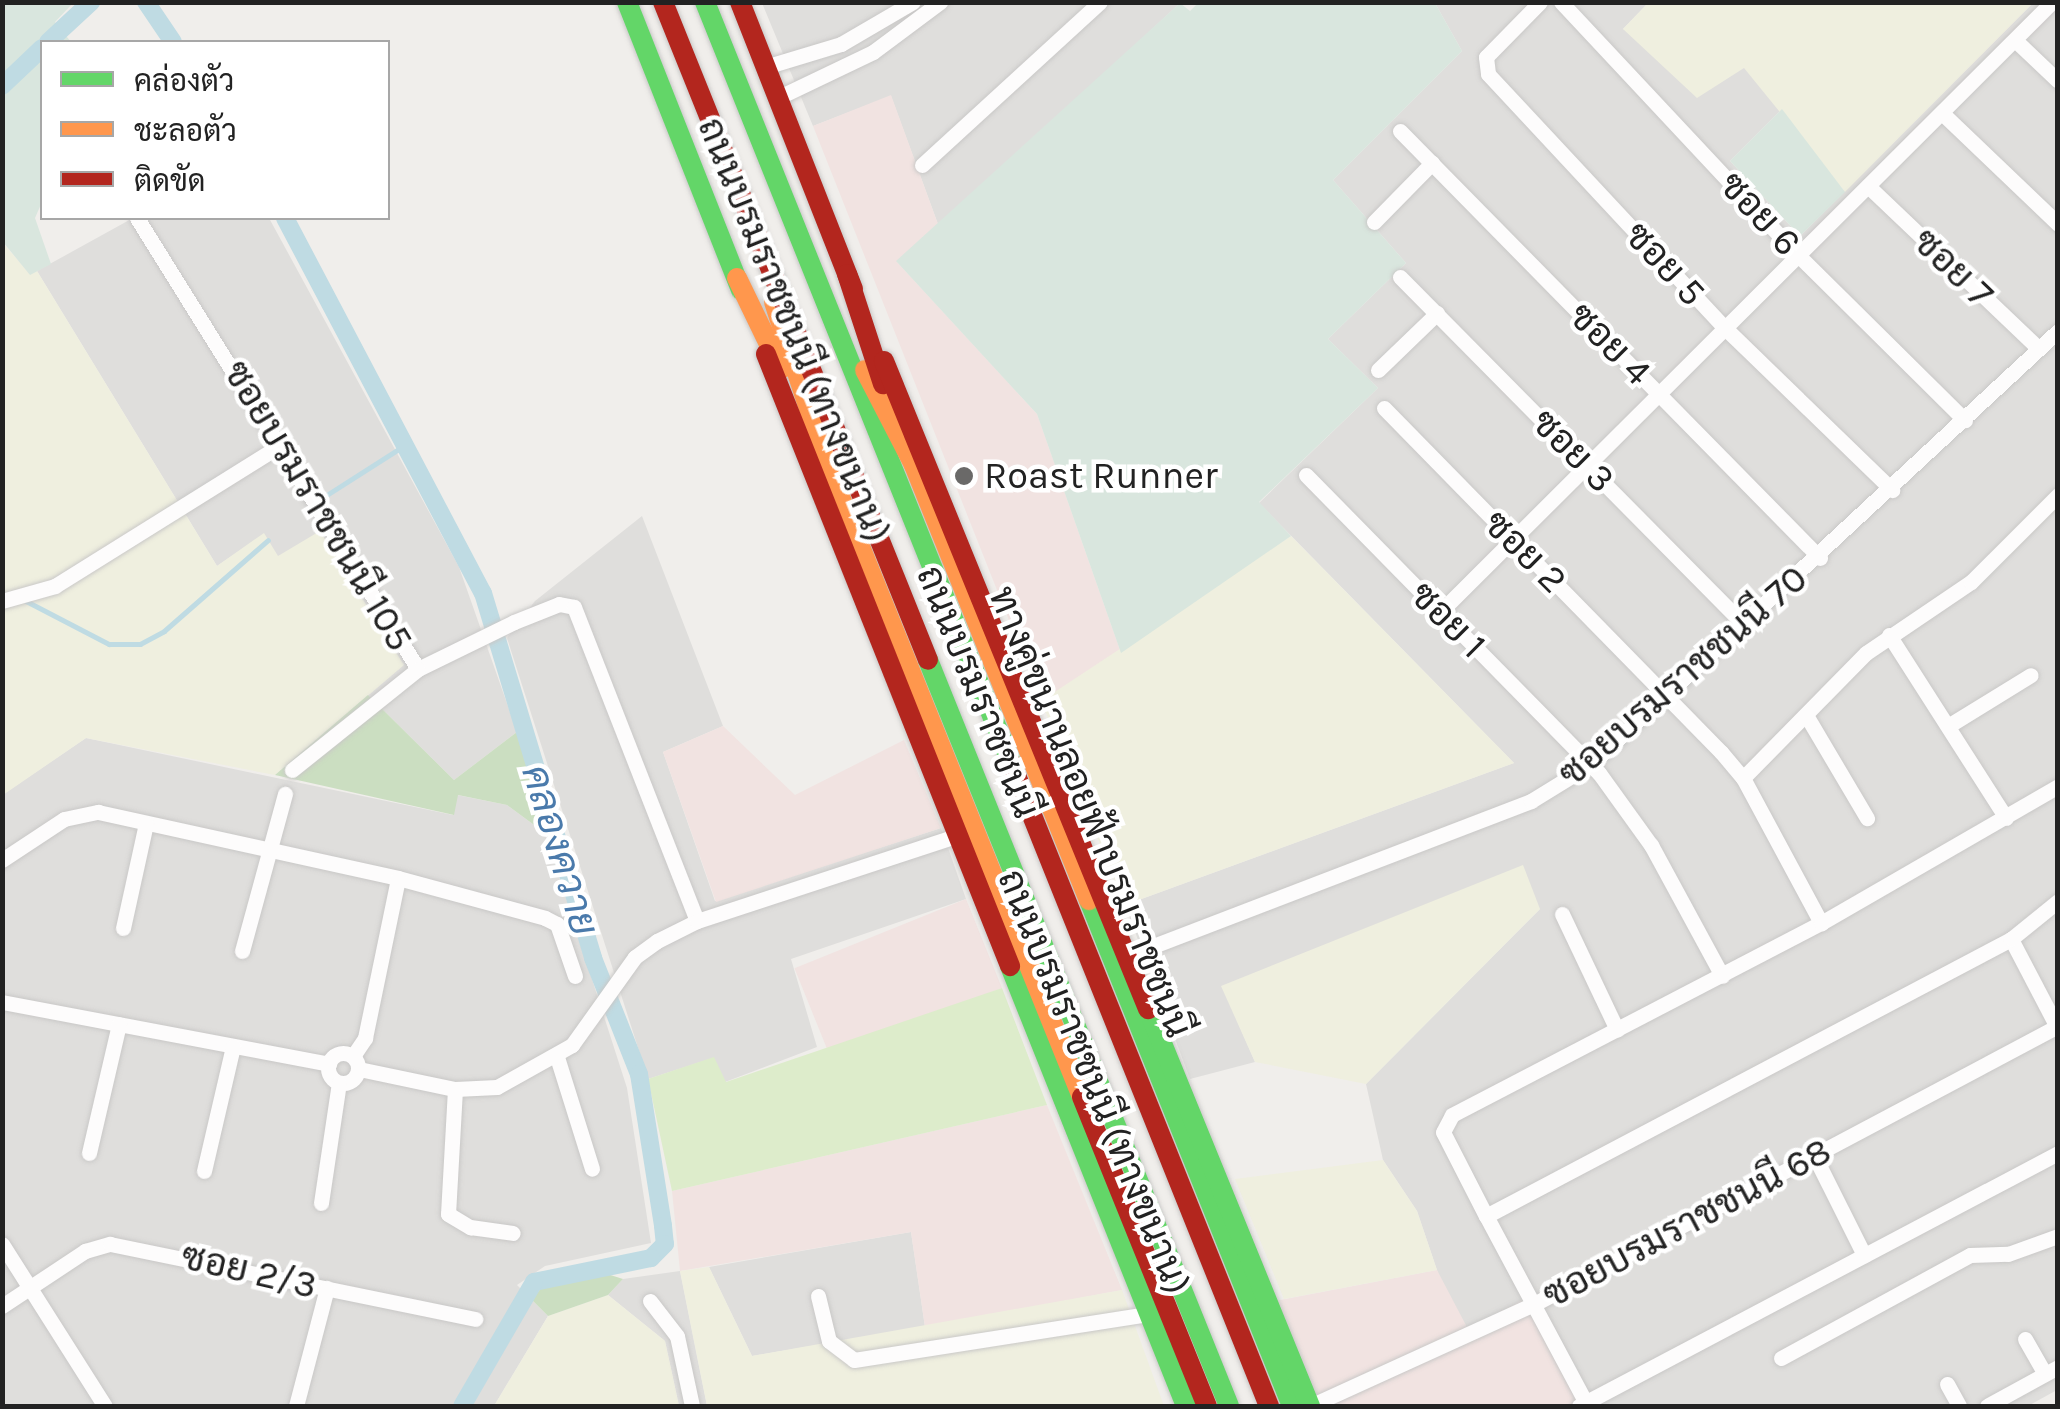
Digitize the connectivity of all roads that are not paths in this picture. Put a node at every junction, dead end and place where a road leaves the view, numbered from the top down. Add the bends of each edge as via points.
1 (628, 2) edge
2 (663, 2) edge
3 (705, 2) edge
4 (740, 2) edge
5 (914, 2) edge
6 (940, 2) edge
7 (1100, 2) edge
8 (1540, 2) edge
9 (1561, 2) edge
10 (2052, 2) edge
11 (2014, 40) junction
12 (821, 52) junction
13 (766, 67) junction
14 (830, 75) junction
15 (2058, 81) edge
16 (777, 98) junction
17 (1942, 113) junction
18 (1400, 131) dead end
19 (1432, 163) junction
20 (922, 166) dead end
21 (1868, 186) junction
22 (139, 220) edge
23 (1374, 222) dead end
24 (2058, 224) edge
25 (804, 252) junction
26 (1798, 255) junction
27 (764, 258) junction
28 (847, 274) junction
29 (1400, 276) dead end
30 (737, 278) junction
31 (1437, 313) junction
32 (1725, 328) junction
33 (2058, 332) edge
34 (2039, 349) junction
35 (1378, 370) dead end
36 (1659, 394) junction
37 (1384, 408) dead end
38 (1965, 420) junction
39 (281, 445) junction
40 (914, 465) junction
41 (1587, 466) junction
42 (828, 467) junction
43 (1306, 475) dead end
44 (1892, 490) junction
45 (2058, 495) edge
46 (1512, 539) junction
47 (1820, 558) junction
48 (16, 600) edge
49 (1440, 612) junction
50 (1745, 626) junction
51 (1889, 635) junction
52 (418, 668) junction
53 (2032, 675) dead end
54 (1668, 695) junction
55 (1806, 715) junction
56 (1948, 726) junction
57 (1590, 764) junction
58 (292, 770) dead end
59 (1743, 778) junction
60 (2058, 786) edge
61 (285, 794) dead end
62 (1867, 818) dead end
63 (2006, 818) junction
64 (146, 823) junction
65 (958, 835) junction
66 (274, 851) junction
67 (2, 860) edge
68 (398, 878) junction
69 (2058, 901) edge
70 (1562, 914) dead end
71 (697, 921) junction
72 (1821, 922) junction
73 (122, 928) dead end
74 (2011, 939) junction
75 (242, 951) dead end
76 (1127, 956) junction
77 (575, 976) dead end
78 (1722, 976) junction
79 (2, 1002) edge
80 (119, 1024) junction
81 (2057, 1027) edge
82 (1618, 1030) junction
83 (233, 1046) junction
84 (557, 1058) junction
85 (356, 1063) junction
86 (329, 1064) junction
87 (339, 1083) junction
88 (455, 1090) junction
89 (89, 1153) dead end
90 (2058, 1153) edge
91 (1814, 1156) junction
92 (592, 1169) dead end
93 (204, 1171) dead end
94 (321, 1203) dead end
95 (1486, 1216) junction
96 (513, 1233) dead end
97 (2058, 1236) edge
98 (2, 1244) edge
99 (1864, 1255) junction
100 (33, 1287) junction
101 (326, 1288) junction
102 (818, 1296) dead end
103 (650, 1301) dead end
104 (1536, 1303) junction
105 (2, 1306) edge
106 (1149, 1314) junction
107 (475, 1319) dead end
108 (2025, 1339) dead end
109 (1781, 1358) dead end
110 (2051, 1371) edge
111 (1947, 1384) dead end
112 (1583, 1405) edge
113 (105, 1406) edge
114 (296, 1406) edge
115 (692, 1406) edge
116 (1186, 1406) edge
117 (1207, 1406) edge
118 (1229, 1406) edge
119 (1269, 1406) edge
120 (1292, 1406) edge
121 (1310, 1406) edge
122 (1960, 1406) edge
123 (1987, 1406) edge

1 - 30 main road, ถนนบรมราชชนนี (ทางขนาน)
2 - 27 main road, ถนนบรมราชชนนี
3 - 25 main road, ถนนบรมราชชนนี
4 - 13 main road, ถนนบรมราชชนนี (ทางขนาน)
5 - 12 street
6 - 14 street
7 - 20 street
8 - 32 street, ซอย 5 via 1486,57 1488,74
9 - 26 street, ซอย 6
10 - 11 street
11 - 15 street
11 - 17 street
12 - 13 street
12 - 14 street
13 - 16 main road, ถนนบรมราชชนนี (ทางขนาน)
14 - 16 street
16 - 28 main road, ถนนบรมราชชนนี (ทางขนาน)
17 - 21 street
17 - 24 street
18 - 19 street, ซอย 4
19 - 23 street
19 - 36 street, ซอย 4
21 - 26 street
21 - 34 street, ซอย 7
22 - 39 street, ซอยบรมราชชนนี 105
25 - 40 main road, ทางคู่ขนานลอยฟ้าบรมราชชนนี
25 - 119 main road, ถนนบรมราชชนนี
26 - 32 street
26 - 38 street, ซอย 6
27 - 42 main road via 780,329
27 - 118 main road, ถนนบรมราชชนนี
28 - 40 main road
28 - 76 main road, ถนนบรมราชชนนี (ทางขนาน)
29 - 31 street, ซอย 3
30 - 42 main road
30 - 65 main road, ถนนบรมราชชนนี (ทางขนาน)
31 - 35 street
31 - 41 street, ซอย 3
32 - 36 street
32 - 44 street, ซอย 5
33 - 34 street, ซอยบรมราชชนนี 70
34 - 38 street, ซอยบรมราชชนนี 70
36 - 41 street
36 - 47 street, ซอย 4
37 - 46 street, ซอย 2
38 - 44 street, ซอยบรมราชชนนี 70
39 - 48 street
39 - 52 street, ซอยบรมราชชนนี 105
40 - 120 main road, ทางคู่ขนานลอยฟ้าบรมราชชนนี
41 - 46 street
41 - 50 street, ซอย 3
42 - 117 main road
43 - 49 street, ซอย 1
44 - 47 street, ซอยบรมราชชนนี 70
45 - 51 street via 1971,582
46 - 49 street
46 - 54 street, ซอย 2
47 - 50 street, ซอยบรมราชชนนี 70
49 - 57 street, ซอย 1
50 - 54 street, ซอยบรมราชชนนี 70
51 - 55 street
51 - 56 street
52 - 58 street
52 - 71 street, ซอยบรมราชชนนี 105 via 568,602 579,613
53 - 56 street
54 - 57 street, ซอยบรมราชชนนี 70
54 - 59 street, ซอย 2
55 - 59 street
55 - 62 street
56 - 63 street
57 - 76 street, ซอยบรมราชชนนี 70 via 1503,813
57 - 78 street, ซอย 1 via 1651,845
59 - 72 street, ซอย 2
60 - 63 street
61 - 66 street
63 - 72 street
64 - 66 street
64 - 67 street via 80,812
64 - 73 street
65 - 71 street
65 - 106 main road, ถนนบรมราชชนนี (ทางขนาน)
66 - 68 street
66 - 75 street
68 - 77 street via 557,924
68 - 85 street
69 - 74 street
70 - 82 street
71 - 84 street via 635,957
72 - 78 street
74 - 81 street
74 - 95 street
76 - 121 main road, ถนนบรมราชชนนี (ทางขนาน)
78 - 82 street
79 - 80 street
80 - 83 street
80 - 89 street
81 - 91 street, ซอยบรมราชชนนี 68
82 - 95 street via 1445,1121 1443,1132
83 - 86 street
83 - 93 street
84 - 88 street via 497,1087
84 - 92 street
85 - 86 street via 341,1053
85 - 87 street via 352,1080
85 - 88 street
86 - 87 street
87 - 94 street
88 - 96 street via 448,1214 470,1227
90 - 99 street
91 - 99 street
91 - 104 street, ซอยบรมราชชนนี 68
95 - 104 street
97 - 109 street via 2008,1254 1970,1255
98 - 100 street
99 - 112 street
100 - 101 street, ซอย 2/3 via 85,1252 110,1244
100 - 105 street, ซอย 2/3
100 - 113 street
101 - 107 street, ซอย 2/3
101 - 114 street
102 - 106 street via 829,1342 854,1360
103 - 115 street via 677,1336
104 - 112 street
104 - 121 street, ซอยบรมราชชนนี 68
106 - 116 main road, ถนนบรมราชชนนี (ทางขนาน)
108 - 110 street
110 - 123 street
111 - 122 street

